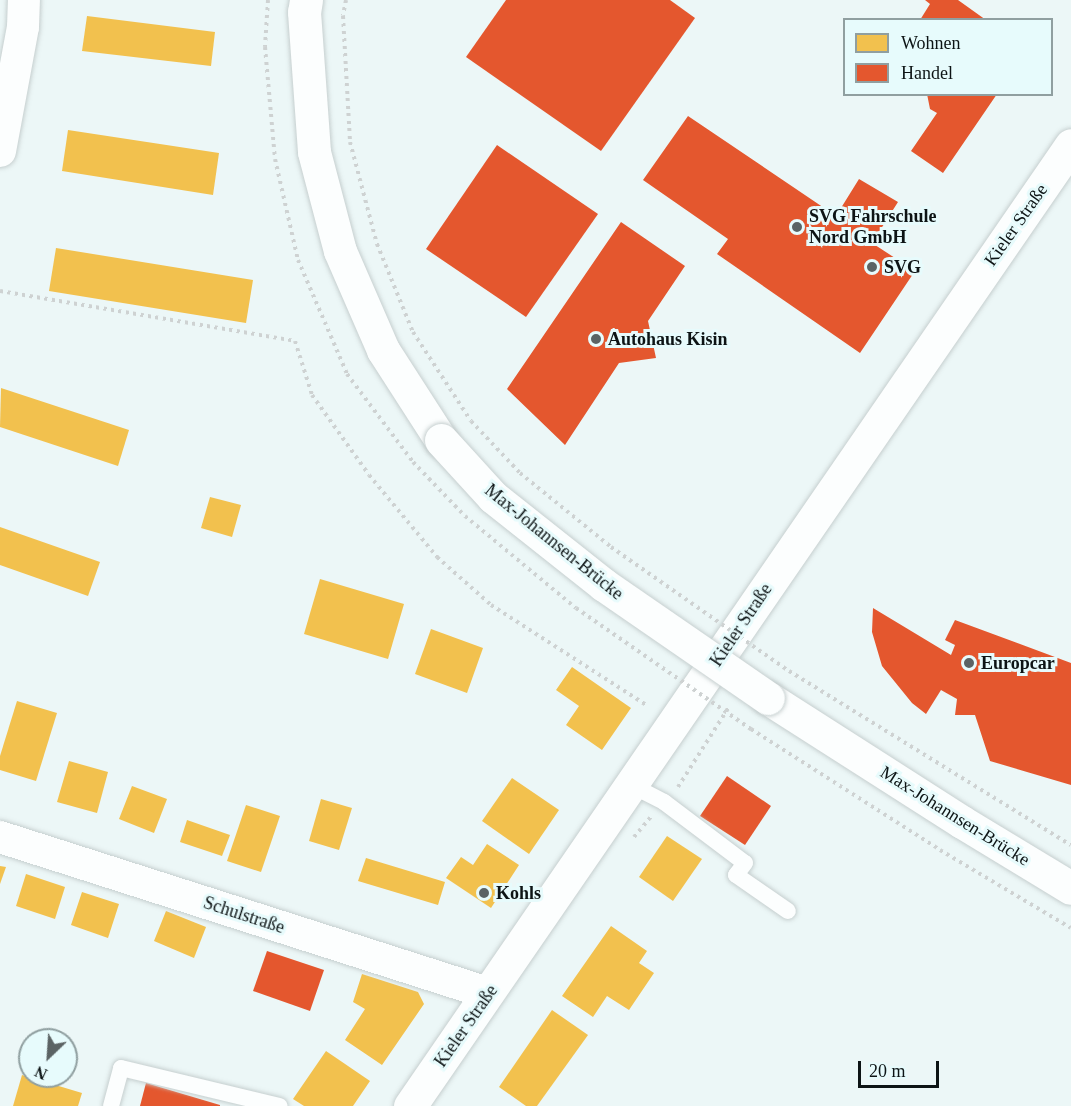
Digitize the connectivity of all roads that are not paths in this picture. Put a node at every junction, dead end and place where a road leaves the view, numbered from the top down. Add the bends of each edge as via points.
1 (24, 0) edge
2 (306, 0) edge
3 (1071, 145) edge
4 (0, 151) edge
5 (631, 785) junction
6 (0, 837) edge
7 (1071, 888) edge
8 (788, 911) dead end
9 (489, 993) junction
10 (111, 1106) edge
11 (279, 1106) edge
12 (410, 1106) edge

1 - 4 street via 23,27
2 - 7 main road, Max-Johannsen-Brücke, bridge via 314,152 340,251 383,350 441,440 493,497 603,585 768,699
3 - 5 main road, Kieler Straße
5 - 8 lane via 664,802 745,863 736,875
5 - 9 main road, Kieler Straße
6 - 9 street, Schulstraße
9 - 12 main road, Kieler Straße
10 - 11 lane via 121,1068

